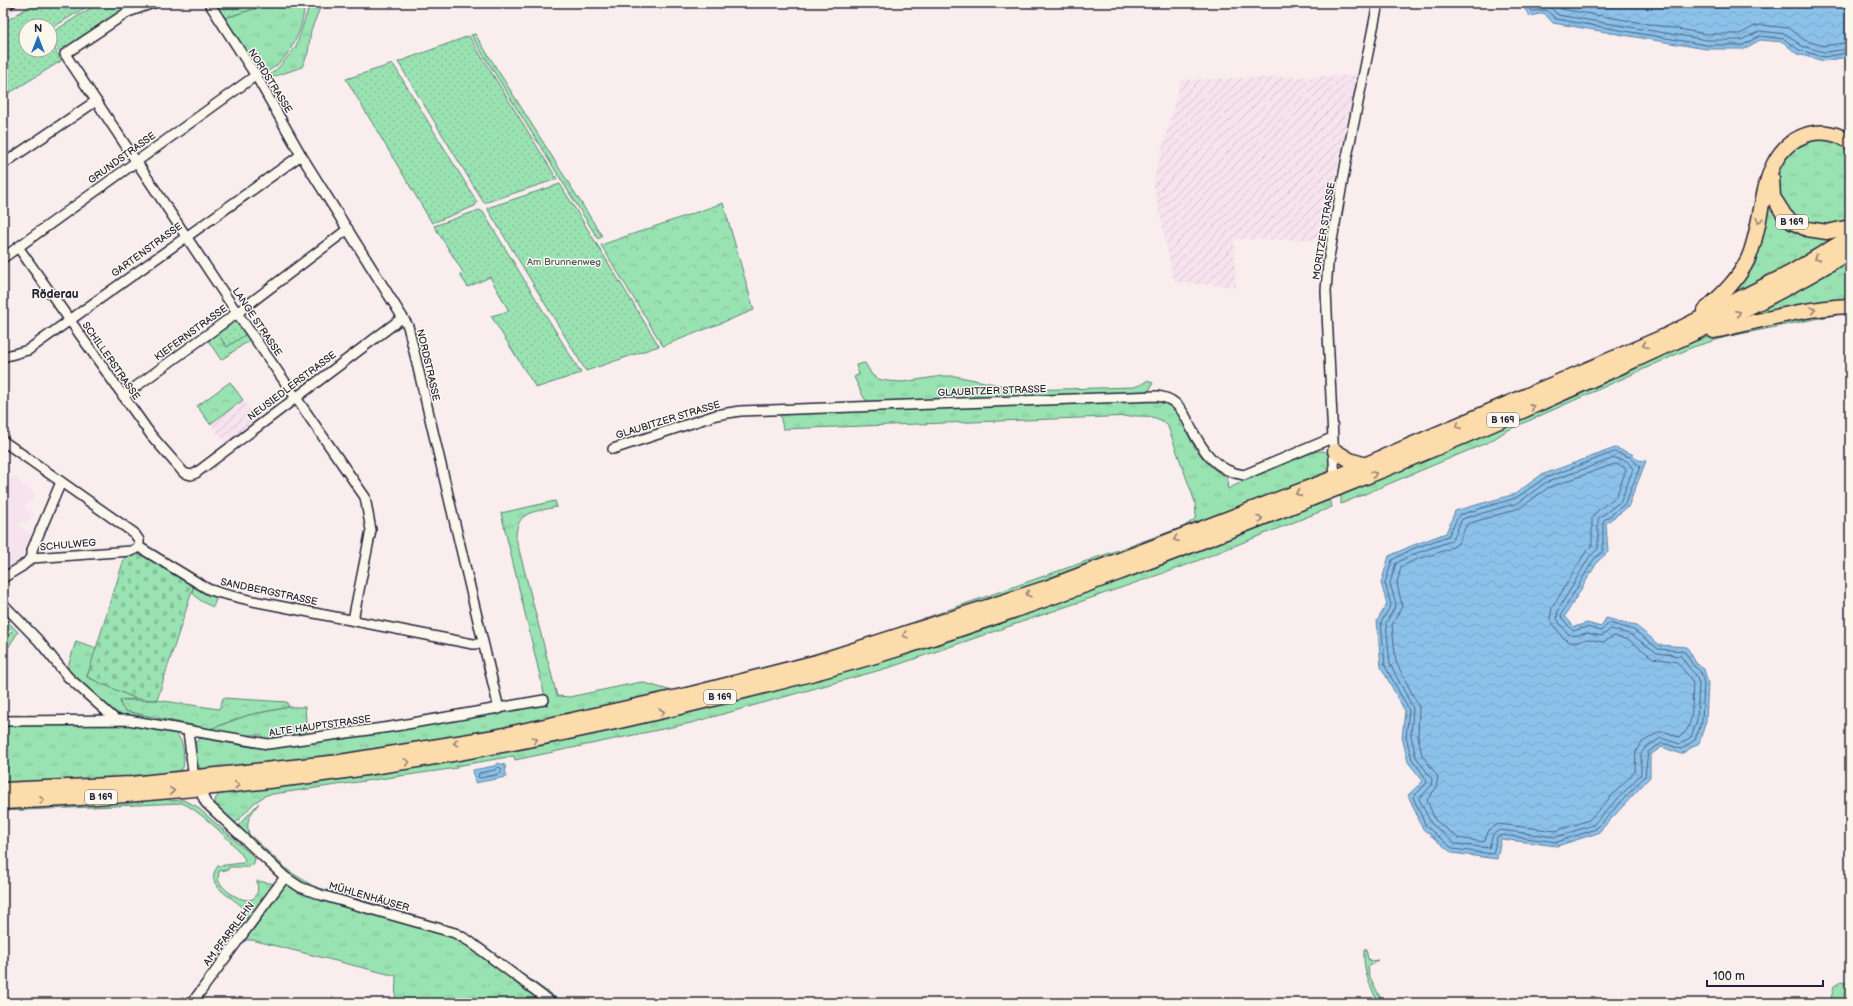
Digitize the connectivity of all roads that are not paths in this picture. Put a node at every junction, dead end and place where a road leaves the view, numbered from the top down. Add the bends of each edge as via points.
1 (153, 3) edge
2 (208, 3) edge
3 (1378, 3) edge
4 (255, 76) junction
5 (96, 101) junction
6 (1850, 142) edge
7 (301, 155) junction
8 (136, 161) junction
9 (3, 164) edge
10 (1772, 169) junction
11 (1850, 227) edge
12 (348, 229) junction
13 (186, 236) junction
14 (1850, 237) edge
15 (18, 247) junction
16 (1850, 252) edge
17 (3, 258) edge
18 (1850, 306) edge
19 (237, 313) junction
20 (402, 318) junction
21 (70, 320) junction
22 (1693, 322) junction
23 (1690, 336) junction
24 (3, 357) edge
25 (123, 396) junction
26 (295, 398) junction
27 (3, 441) edge
28 (1334, 445) junction
29 (613, 449) dead end
30 (1366, 465) junction
31 (196, 473) joint
32 (61, 482) junction
33 (1336, 483) junction
34 (139, 547) junction
35 (32, 558) junction
36 (3, 578) edge
37 (3, 604) edge
38 (353, 620) junction
39 (483, 644) junction
40 (544, 700) dead end
41 (499, 709) junction
42 (116, 720) junction
43 (3, 721) edge
44 (188, 731) junction
45 (196, 784) junction
46 (3, 790) edge
47 (3, 802) edge
48 (285, 877) junction
49 (192, 1003) edge
50 (552, 1003) edge

1 - 5 street, LANGE STRASSE via 128,12 65,54
2 - 4 street, NORDSTRASSE
3 - 28 street, MORITZER STRASSE via 1328,263 1326,291
4 - 7 street, NORDSTRASSE
4 - 8 street, GRUNDSTRASSE
5 - 8 street, LANGE STRASSE
5 - 9 street
6 - 10 main road, B 169 via 1834,134 1816,132 1798,137 1783,149
7 - 12 street, NORDSTRASSE
7 - 13 street, GARTENSTRASSE
8 - 13 street, LANGE STRASSE
8 - 15 street, GRUNDSTRASSE
10 - 11 main road, B 169 via 1773,197 1792,222 1807,229 1827,232
10 -> 22 main road, B 169 via 1748,259 1731,286
12 - 19 street, KIEFERNSTRASSE
12 - 20 street, NORDSTRASSE
13 - 19 street, LANGE STRASSE
13 - 21 street, GARTENSTRASSE
14 -> 22 main road, B 169 via 1790,273
15 - 17 street, GRUNDSTRASSE
15 - 21 street, SCHILLERSTRASSE
23 -> 16 main road, B 169 via 1809,276
23 -> 18 main road, B 169 via 1777,317
19 - 25 street, KIEFERNSTRASSE
19 - 26 street, LANGE STRASSE
20 - 26 street, NEUSIEDLERSTRASSE
20 - 39 street, NORDSTRASSE via 408,326
21 - 24 street, GARTENSTRASSE via 24,352
21 - 25 street, SCHILLERSTRASSE
22 -> 30 main road, B 169
33 -> 23 main road, B 169 via 1500,421
25 - 31 street, SCHILLERSTRASSE via 151,435 184,473
26 - 31 street, NEUSIEDLERSTRASSE
26 - 38 street, LANGE STRASSE via 365,497 371,530
27 - 32 street
28 - 29 street, GLAUBITZER STRASSE via 1244,475 1234,474 1222,468 1204,452 1182,410 1175,403 1168,398 1156,396 740,411 716,415
28 - 30 main road via 1350,460
28 - 33 street, MORITZER STRASSE
30 - 33 main road, B 169
32 - 34 street via 134,533 139,540
32 - 35 street via 32,550
33 - 45 main road, B 169 via 1046,588 817,662 691,694 495,737
34 - 35 street, SCHULWEG via 131,551
34 - 38 street, SANDBERGSTRASSE via 220,594
35 - 36 street, SCHULWEG
37 - 42 street via 38,640 68,677
38 - 39 street, SANDBERGSTRASSE
39 - 41 street, NORDSTRASSE
40 - 41 street, ALTE HAUPTSTRASSE
41 - 44 street, ALTE HAUPTSTRASSE via 277,744 259,744
42 - 43 street, ALTE HAUPTSTRASSE
42 - 44 street, ALTE HAUPTSTRASSE
44 - 45 street
45 - 46 main road, B 169
47 -> 45 main road, B 169 via 95,797
45 - 48 street, MÜHLENHÄUSER via 212,810
48 - 49 street, AM PFARRLEHN
48 - 50 street, MÜHLENHÄUSER via 300,887 321,895 455,933

